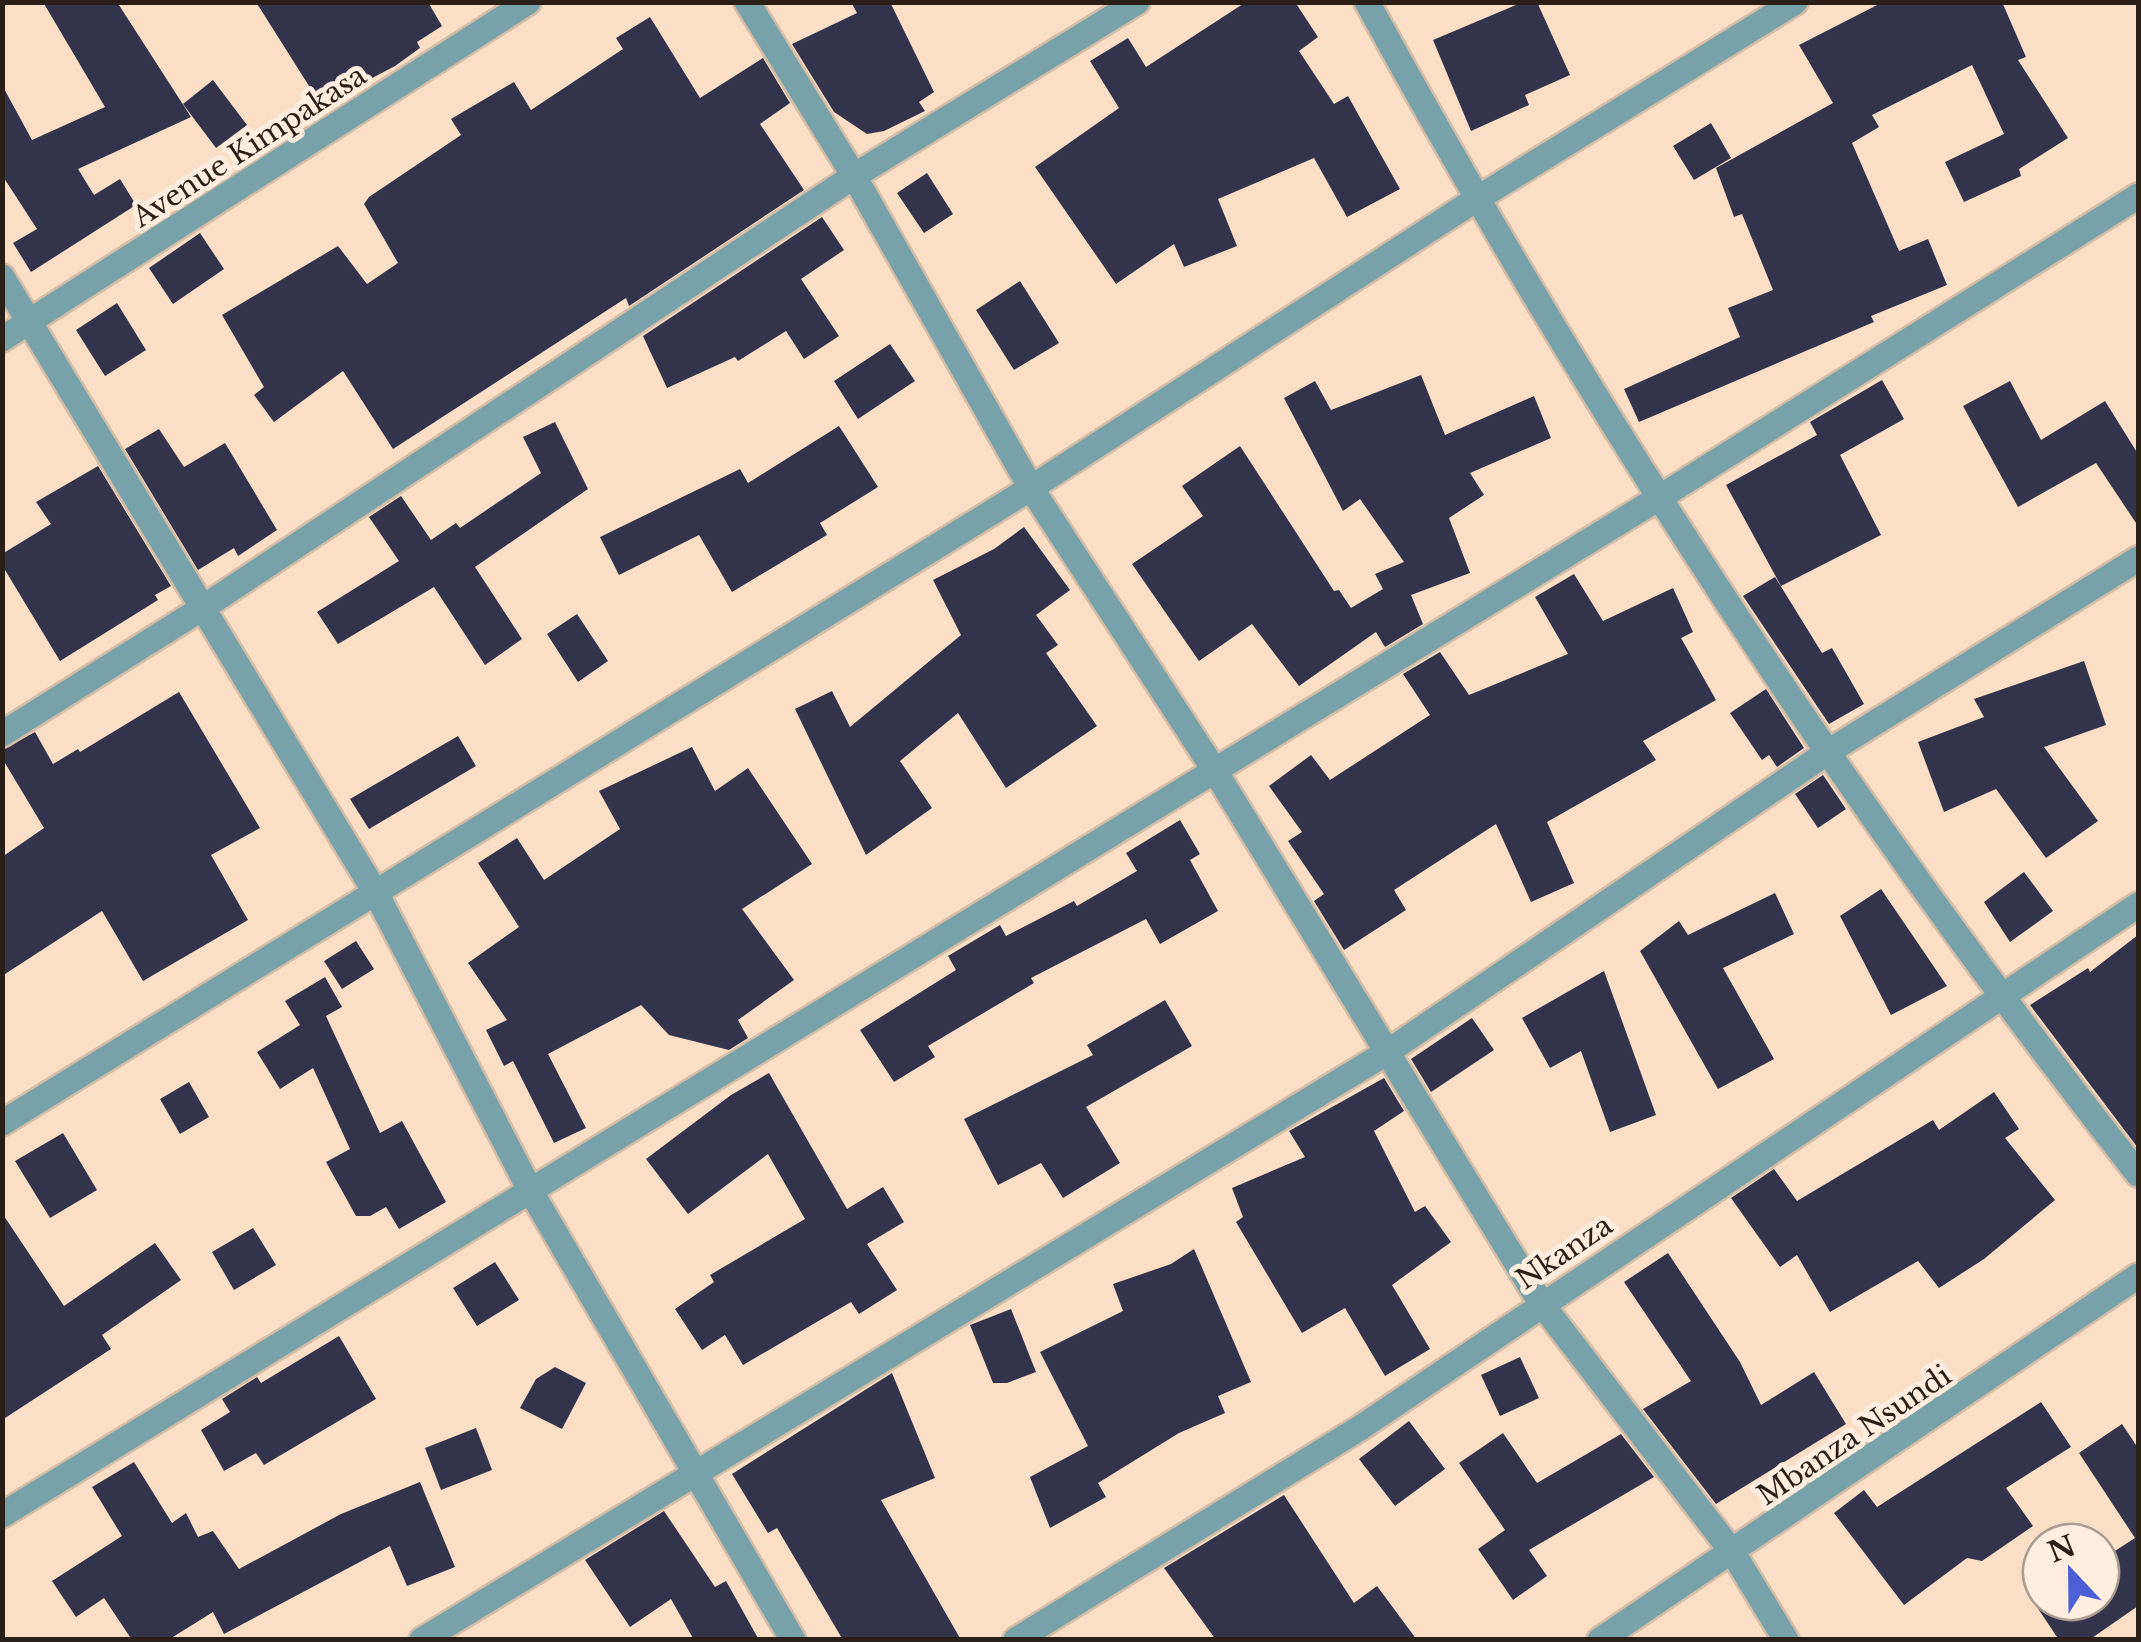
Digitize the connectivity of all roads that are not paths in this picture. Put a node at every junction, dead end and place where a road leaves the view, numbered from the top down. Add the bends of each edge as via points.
1 (528, 2) edge
2 (747, 2) edge
3 (1136, 2) edge
4 (1367, 2) edge
5 (1794, 2) edge
6 (854, 176) junction
7 (2138, 196) edge
8 (1475, 200) junction
9 (2, 278) edge
10 (30, 322) junction
11 (2, 339) edge
12 (1032, 488) junction
13 (1662, 496) junction
14 (2138, 558) edge
15 (201, 609) junction
16 (2, 734) edge
17 (1828, 752) junction
18 (1214, 771) junction
19 (377, 895) junction
20 (2138, 905) edge
21 (2000, 998) junction
22 (1386, 1053) junction
23 (2, 1123) edge
24 (2138, 1174) edge
25 (530, 1190) junction
26 (2138, 1276) edge
27 (1541, 1303) junction
28 (692, 1472) junction
29 (2, 1515) edge
30 (1733, 1553) junction
31 (422, 1640) edge
32 (792, 1640) edge
33 (1016, 1640) edge
34 (1600, 1640) edge
35 (1786, 1640) edge

1 - 10 street, Avenue Kimpakasa
2 - 6 street
3 - 6 street
4 - 8 street
5 - 8 street
6 - 12 street
6 - 15 street
7 - 13 street
8 - 12 street
8 - 13 street
9 - 10 street
10 - 11 street, Avenue Kimpakasa
10 - 15 street
12 - 18 street
12 - 19 street
13 - 17 street
13 - 18 street
14 - 17 street
15 - 16 street
15 - 19 street
17 - 21 street
17 - 22 street
18 - 22 street
18 - 25 street
19 - 23 street
19 - 25 street
20 - 21 street, Nkanza
21 - 24 street
21 - 27 street, Nkanza
22 - 27 street
22 - 28 street
25 - 28 street
25 - 29 street
26 - 30 street, Mbanza Nsundi
27 - 30 street
27 - 33 street, Nkanza via 1360,1428
28 - 31 street
28 - 32 street
30 - 34 street, Mbanza Nsundi
30 - 35 street

